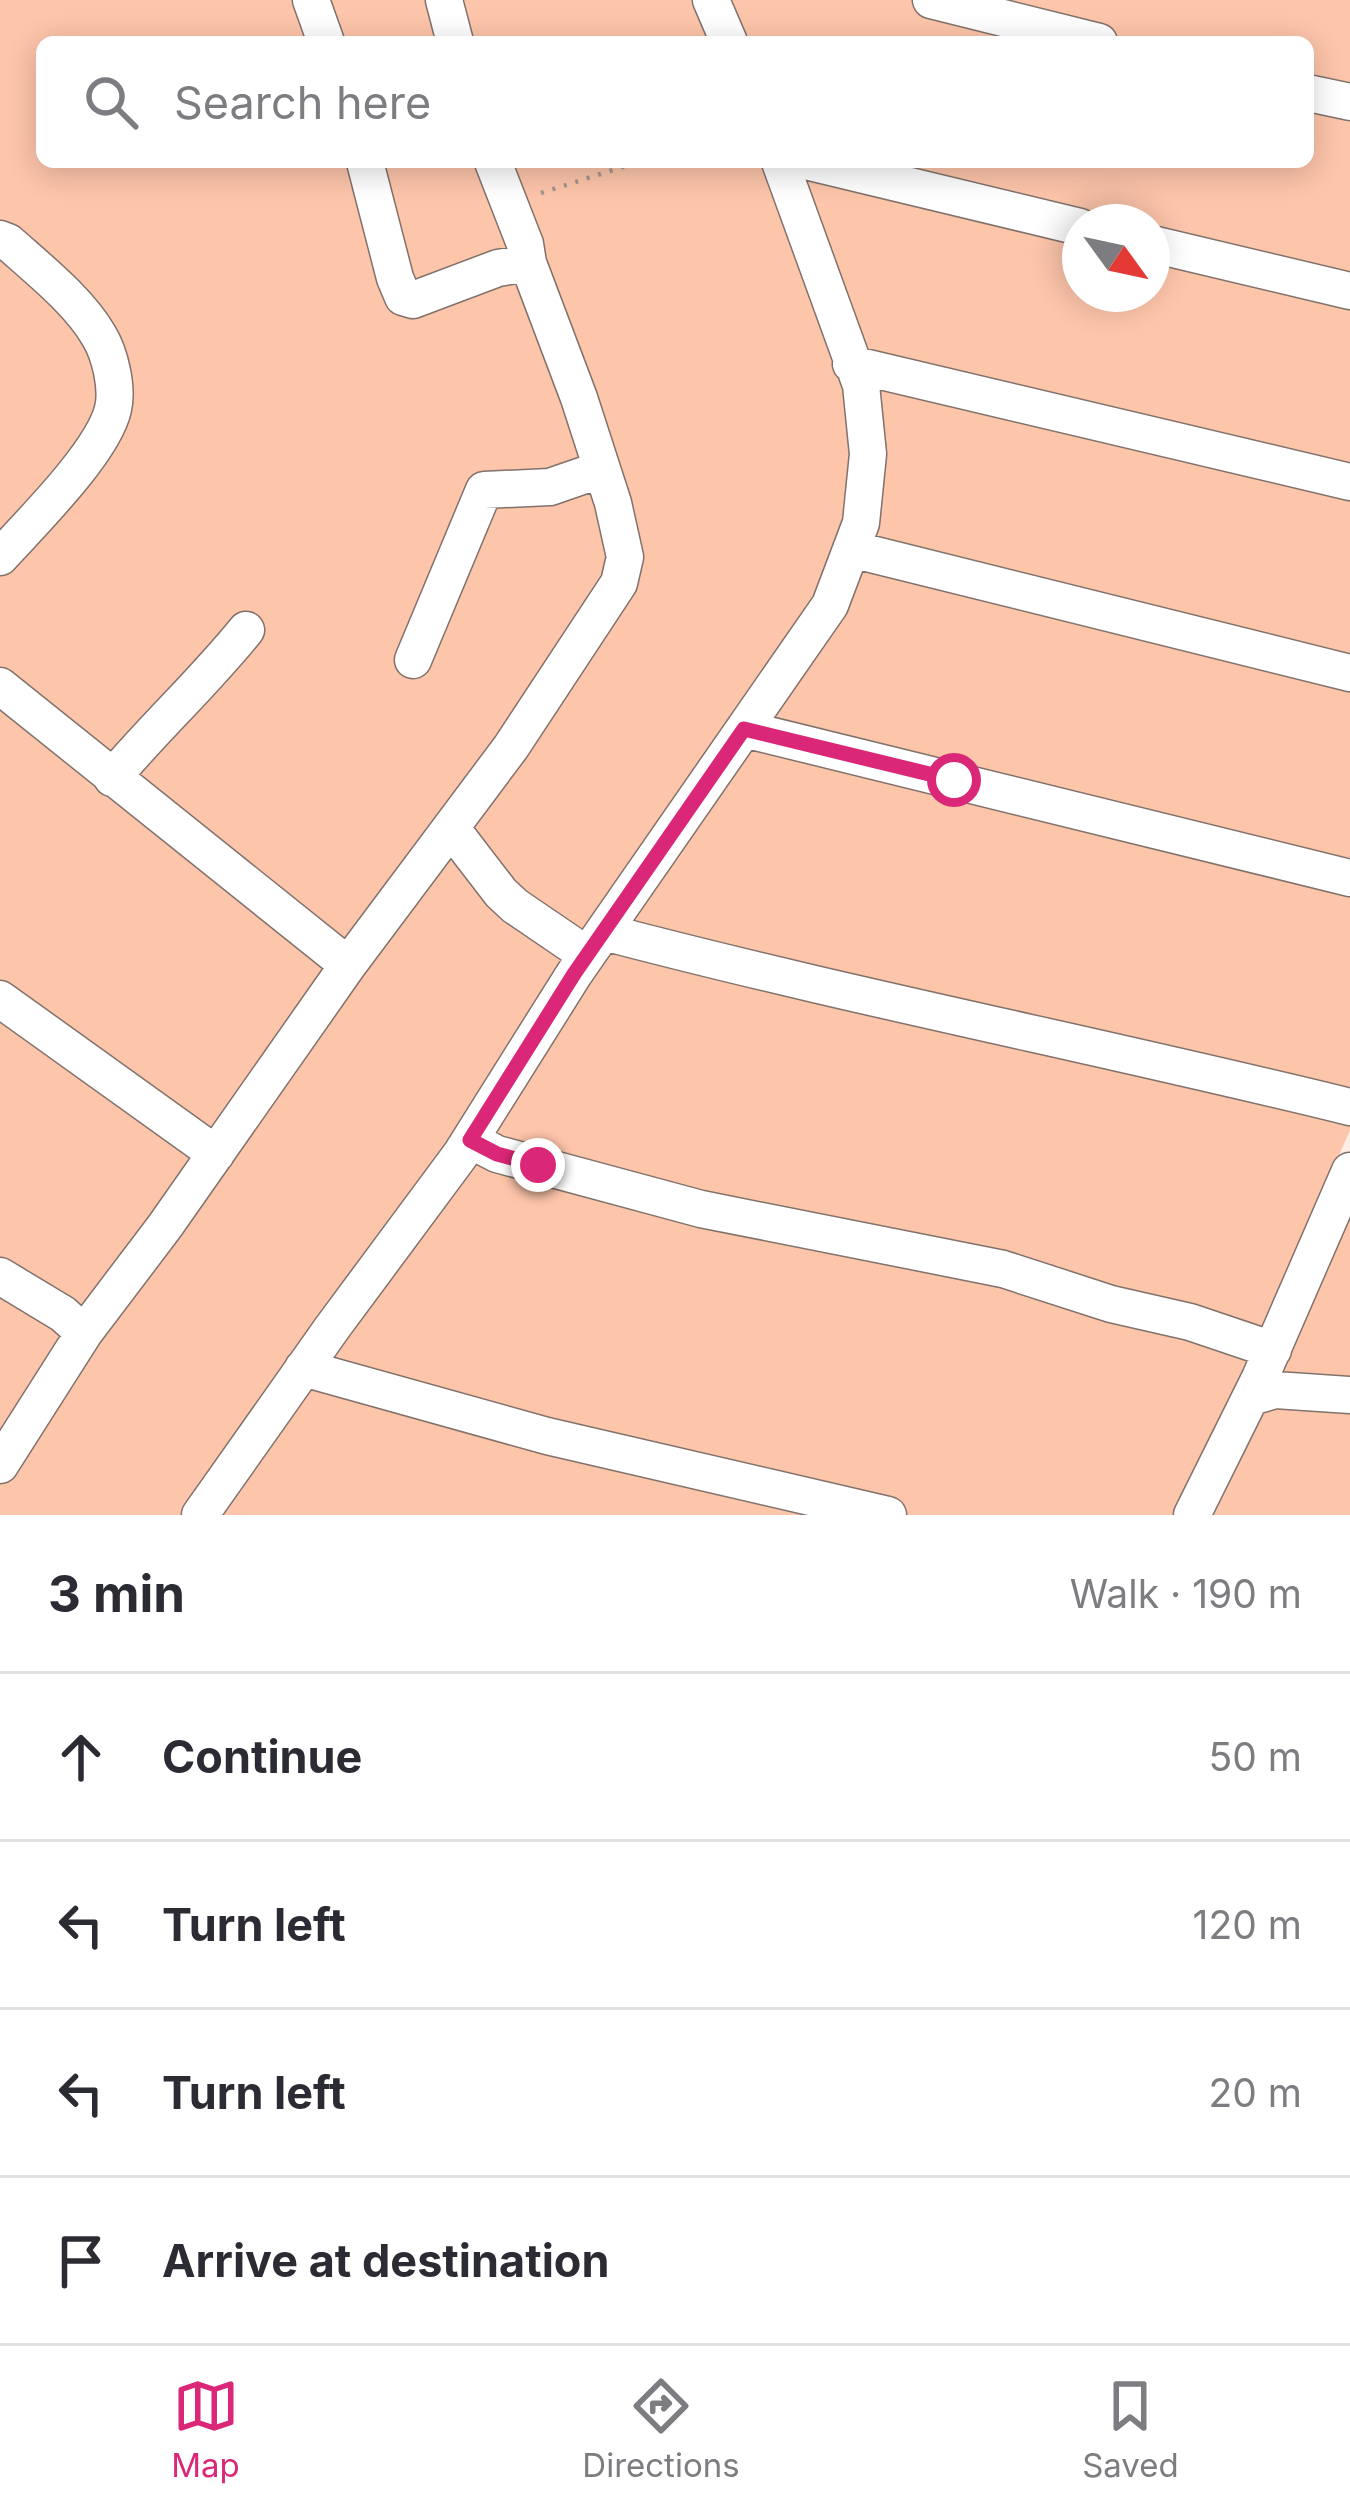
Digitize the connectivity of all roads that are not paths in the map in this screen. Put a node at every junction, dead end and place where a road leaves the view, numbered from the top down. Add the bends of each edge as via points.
1 (311, 0) edge
2 (443, 0) edge
3 (711, 0) edge
4 (931, 0) edge
5 (324, 36) edge
6 (453, 36) edge
7 (726, 36) edge
8 (1075, 36) edge
9 (1314, 94) edge
10 (1350, 102) edge
11 (366, 168) edge
12 (496, 168) edge
13 (793, 168) edge
14 (814, 168) edge
15 (1062, 223) edge
16 (0, 239) edge
17 (1170, 248) edge
18 (528, 263) junction
19 (1350, 291) edge
20 (851, 364) junction
21 (602, 469) junction
22 (1350, 482) edge
23 (851, 549) junction
24 (0, 557) edge
25 (246, 630) dead end
26 (413, 660) dead end
27 (1350, 673) edge
28 (0, 686) edge
29 (744, 729) junction
30 (112, 778) junction
31 (451, 828) junction
32 (1350, 878) edge
33 (596, 943) junction
34 (348, 965) junction
35 (0, 1000) edge
36 (1350, 1107) edge
37 (470, 1140) junction
38 (216, 1154) junction
39 (1350, 1171) edge
40 (1338, 1230) edge
41 (0, 1276) edge
42 (84, 1333) junction
43 (1273, 1350) junction
44 (303, 1368) junction
45 (1350, 1395) edge
46 (1251, 1397) junction
47 (0, 1465) edge
48 (200, 1515) edge
49 (888, 1515) edge
50 (1192, 1515) edge

1 - 5 street
2 - 6 street
3 - 7 street
4 - 8 street
9 - 10 street
11 - 18 street via 403,297
12 - 18 street
13 - 20 street
14 - 15 street
16 - 24 street via 61,289 100,337 114,408 95,446
17 - 19 street
18 - 21 street
20 - 22 street
20 - 23 street via 868,454
21 - 26 street via 550,487 484,490
21 - 31 street via 625,557 619,583
23 - 27 street
23 - 29 street via 830,605
25 - 30 street
28 - 30 street
29 - 32 street
29 - 33 street
30 - 34 street
31 - 33 street via 515,906
31 - 34 street
33 - 36 street
33 - 37 street
34 - 38 street
35 - 38 street
37 - 43 street via 701,1209 1003,1269
37 - 44 street
38 - 42 street
39 - 40 street
40 - 43 street
41 - 42 street
42 - 47 street
43 - 46 street
44 - 48 street
44 - 49 street via 547,1436
45 - 46 street via 1275,1390
46 - 50 street

